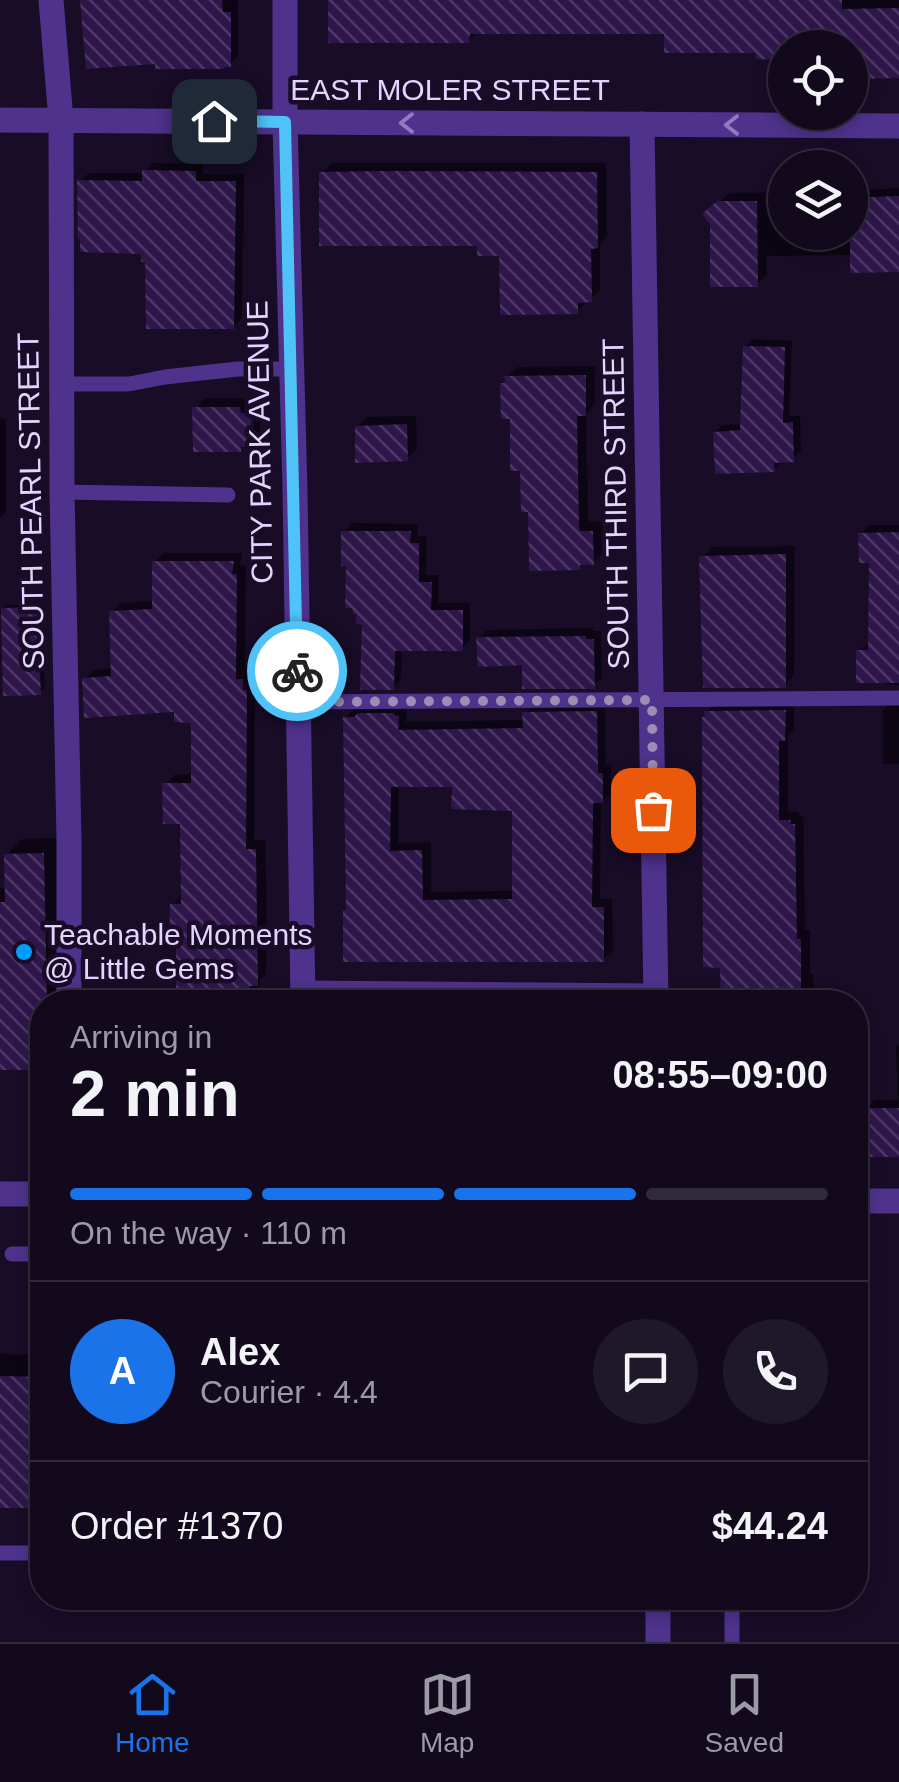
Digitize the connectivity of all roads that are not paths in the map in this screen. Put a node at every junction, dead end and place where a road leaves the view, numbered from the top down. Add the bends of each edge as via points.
1 (51, 0) edge
2 (285, 0) edge
3 (0, 120) edge
4 (61, 120) junction
5 (285, 122) junction
6 (642, 124) junction
7 (899, 126) edge
8 (292, 369) junction
9 (62, 384) junction
10 (62, 492) junction
11 (228, 494) dead end
12 (899, 698) edge
13 (652, 700) junction
14 (298, 702) junction
15 (69, 990) edge
16 (302, 990) edge
17 (656, 990) edge
18 (0, 1194) edge
19 (30, 1194) edge
20 (868, 1201) edge
21 (899, 1201) edge
22 (12, 1254) dead end
23 (30, 1254) edge
24 (0, 1553) edge
25 (30, 1553) edge
26 (658, 1610) edge
27 (732, 1610) edge
28 (658, 1642) edge
29 (732, 1642) edge

1 - 4 street, SOUTH PEARL STREET
2 - 5 street, CITY PARK AVENUE
3 - 4 street, EAST MOLER STREET
4 - 5 street, EAST MOLER STREET
4 - 9 street, SOUTH PEARL STREET
6 -> 5 street, EAST MOLER STREET
5 - 8 street, CITY PARK AVENUE
7 -> 6 street, EAST MOLER STREET
6 - 13 street, SOUTH THIRD STREET
8 - 9 lane
8 - 14 street, CITY PARK AVENUE
9 - 10 street, SOUTH PEARL STREET
10 - 11 lane
10 - 15 street, SOUTH PEARL STREET
12 - 13 lane
13 - 14 lane
13 - 17 street, SOUTH THIRD STREET
14 - 16 street, CITY PARK AVENUE
18 - 19 street
20 - 21 street
22 - 23 lane
24 - 25 lane
26 - 28 street
27 - 29 lane

